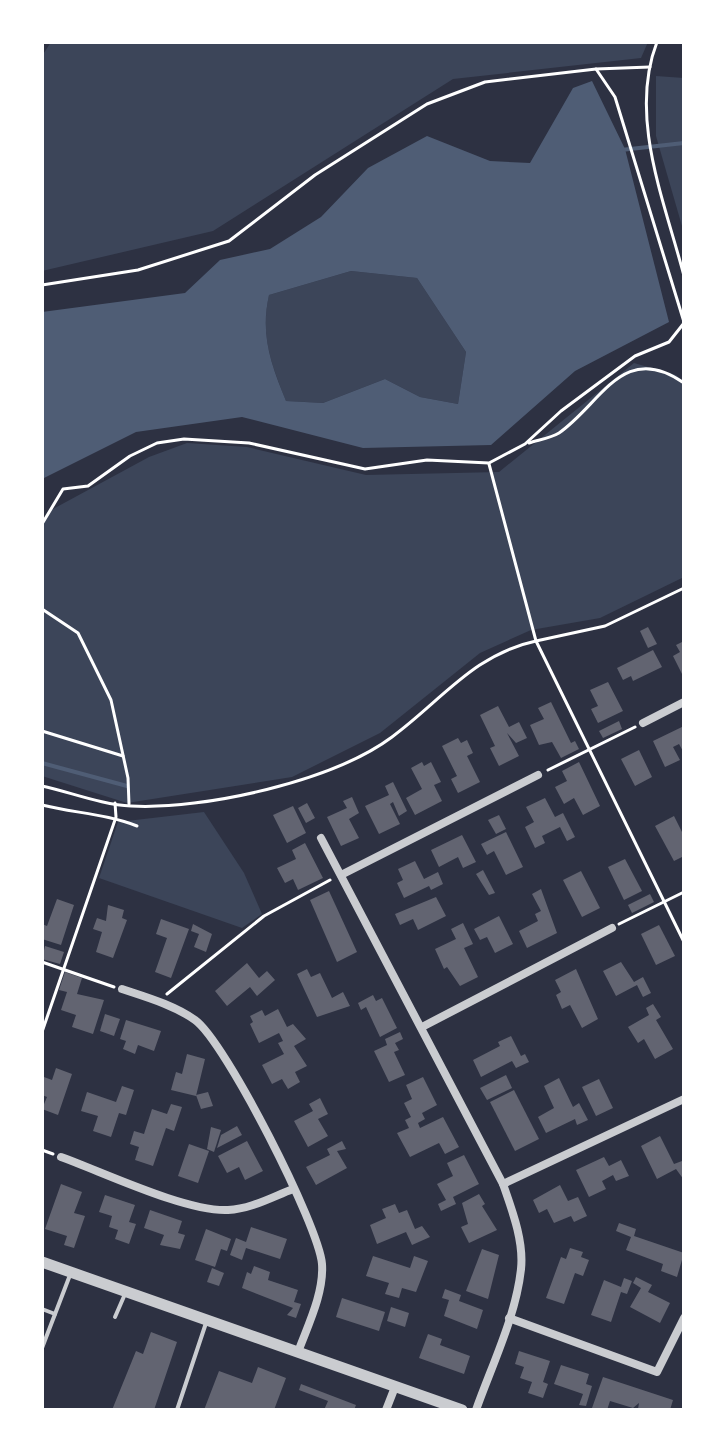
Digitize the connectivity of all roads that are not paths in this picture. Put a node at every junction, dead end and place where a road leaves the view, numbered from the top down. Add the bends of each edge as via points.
1 (684, 702) edge
2 (643, 723) road end
3 (538, 775) road end
4 (321, 838) dead end
5 (341, 875) junction
6 (612, 928) road end
7 (122, 989) road end
8 (422, 1027) junction
9 (684, 1099) edge
10 (61, 1157) dead end
11 (503, 1184) junction
12 (293, 1189) junction
13 (42, 1262) edge
14 (71, 1272) junction
15 (126, 1292) junction
16 (42, 1309) edge
17 (55, 1314) junction
18 (115, 1317) dead end
19 (509, 1318) junction
20 (684, 1318) edge
21 (207, 1320) junction
22 (42, 1348) edge
23 (298, 1352) junction
24 (395, 1387) junction
25 (177, 1410) edge
26 (386, 1410) edge
27 (462, 1410) edge
28 (476, 1410) edge

1 - 2 street
3 - 5 street
4 - 5 street
5 - 8 street
6 - 8 street
7 - 12 street via 196,1021 220,1047
8 - 11 street
9 - 11 street
10 - 12 street via 195,1205 225,1210 247,1208
11 - 19 street via 517,1227 521,1268
12 - 23 street via 315,1235 322,1265
13 - 14 street
14 - 15 street
14 - 17 lane
15 - 18 lane
15 - 21 street
16 - 17 lane
17 - 22 lane
19 - 20 street via 657,1372
19 - 28 street
21 - 23 street
21 - 25 lane
23 - 24 street
24 - 26 street
24 - 27 street

